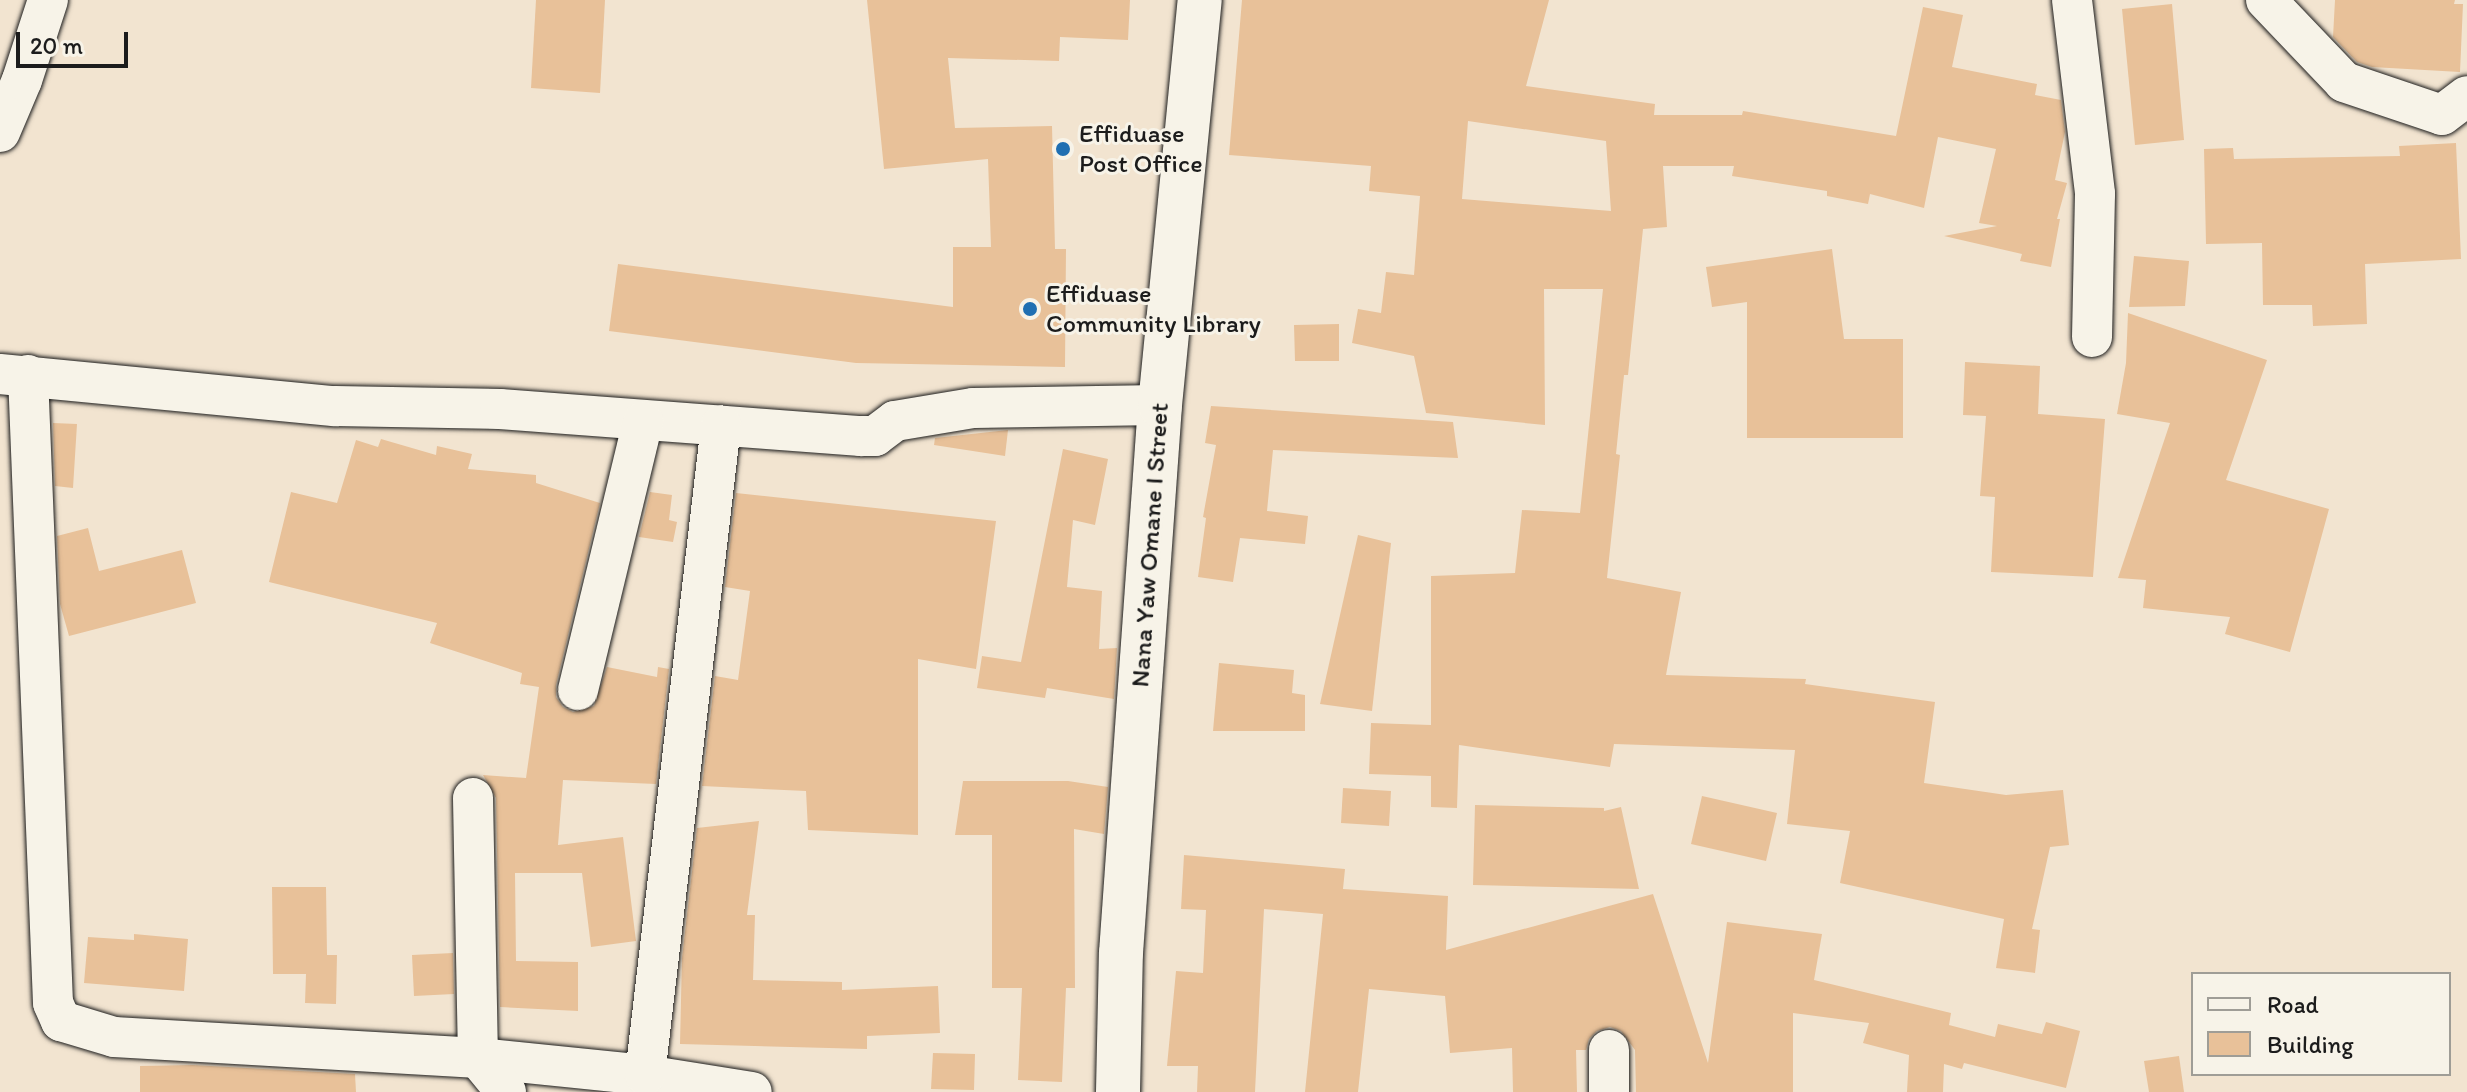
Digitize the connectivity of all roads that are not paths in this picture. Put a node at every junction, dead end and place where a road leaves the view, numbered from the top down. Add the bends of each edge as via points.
1 (48, 0) edge
2 (1200, 0) edge
3 (2072, 0) edge
4 (2266, 0) edge
5 (2467, 96) edge
6 (0, 132) edge
7 (2092, 337) dead end
8 (14, 374) edge
9 (1160, 405) junction
10 (643, 422) junction
11 (721, 425) junction
12 (578, 690) dead end
13 (473, 798) dead end
14 (1609, 1050) dead end
15 (478, 1058) junction
16 (645, 1075) junction
17 (506, 1092) edge
18 (752, 1092) edge
19 (1118, 1092) edge
20 (1609, 1092) edge

1 - 6 street
2 - 9 main road, Nana Yaw Omane I Street
3 - 7 street via 2095,194
4 - 5 street via 2344,82 2442,115
8 - 10 street via 335,406 500,409
8 - 15 street via 53,1003 61,1021 114,1037
9 - 11 street via 973,408 895,421 875,436
9 - 19 main road, Nana Yaw Omane I Street via 1121,953
10 - 11 street
10 - 12 street
11 - 16 street
13 - 15 street
14 - 20 street
15 - 16 street
15 - 17 street
16 - 18 street

